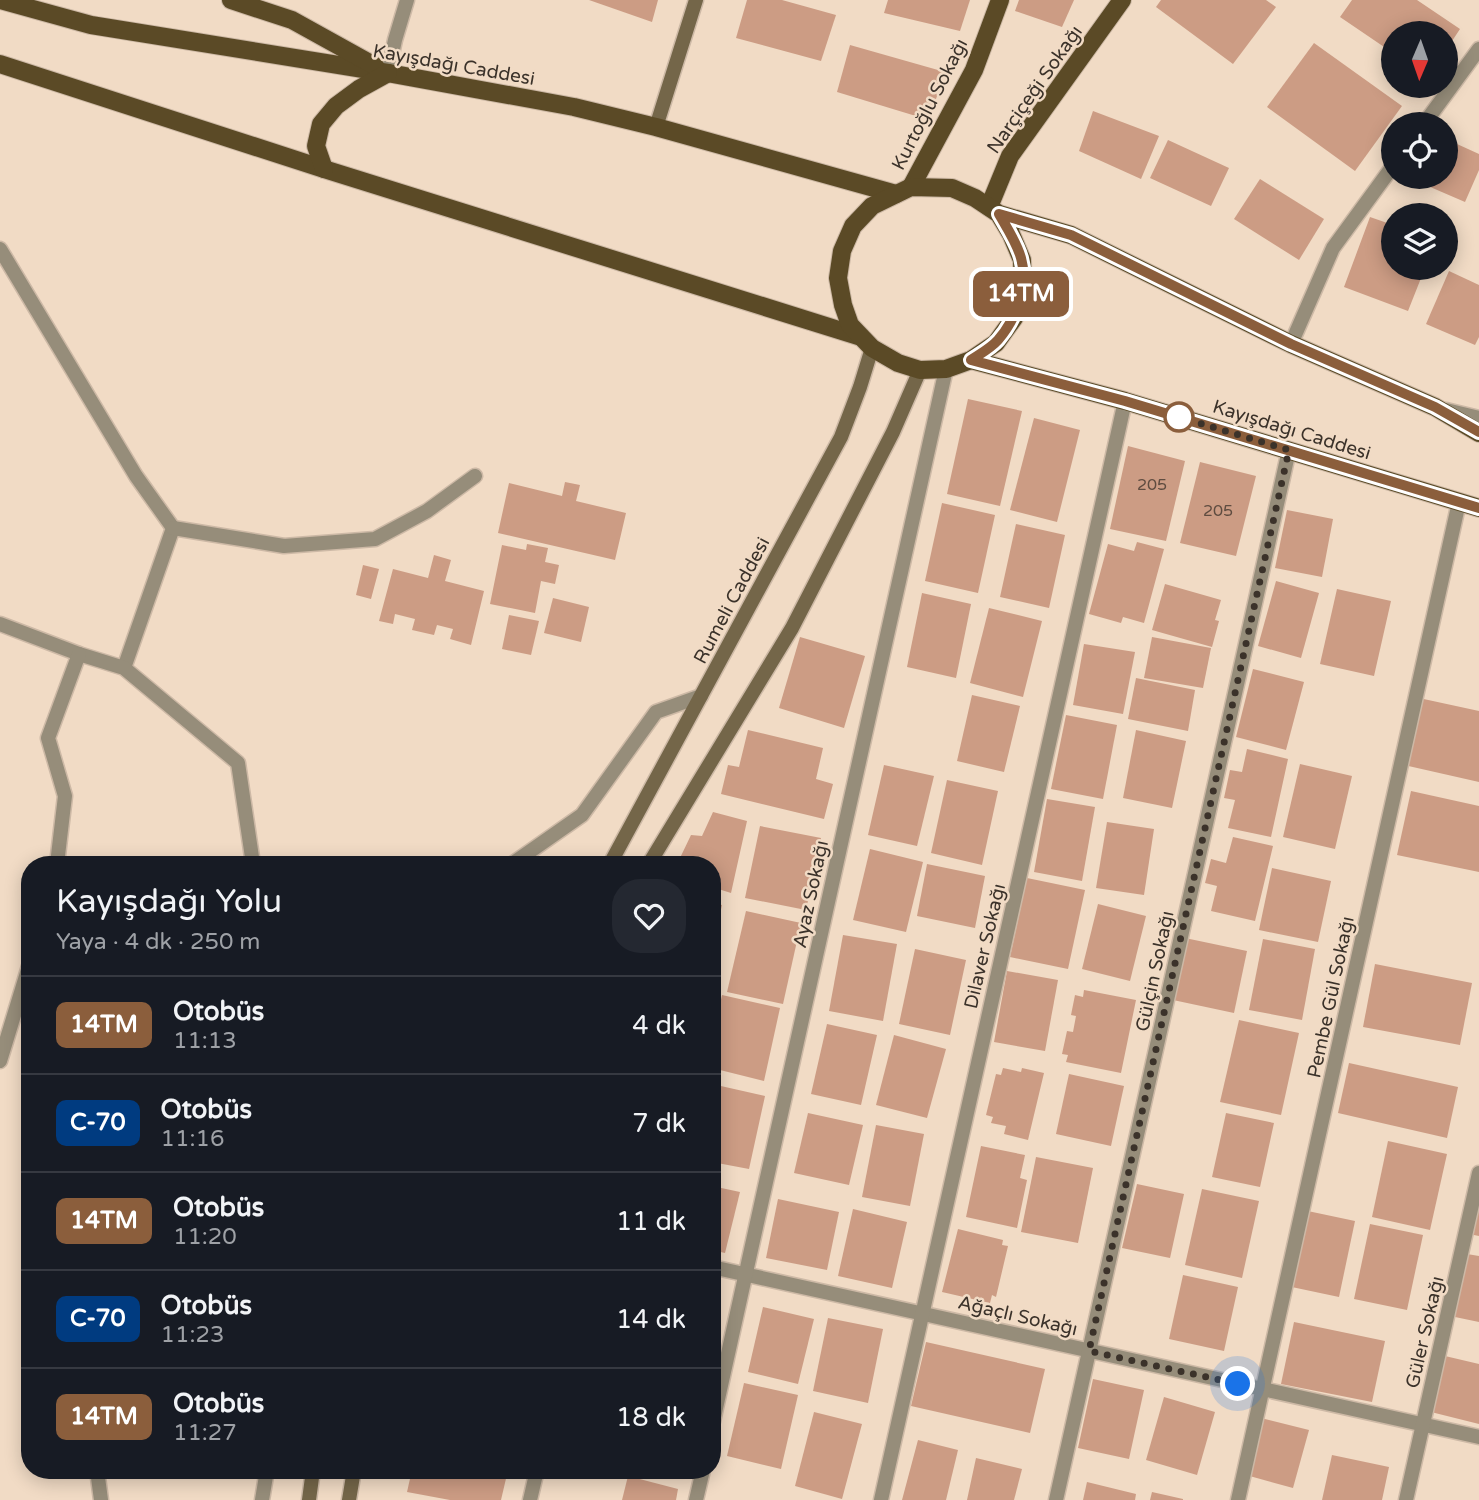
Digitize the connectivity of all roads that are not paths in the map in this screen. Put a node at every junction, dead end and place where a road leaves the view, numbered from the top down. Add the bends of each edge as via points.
1 (0, 0) edge
2 (231, 0) edge
3 (407, 0) edge
4 (696, 0) edge
5 (1000, 0) edge
6 (1122, 0) edge
7 (1479, 49) edge
8 (0, 64) edge
9 (388, 73) junction
10 (1433, 112) edge
11 (656, 127) junction
12 (324, 169) junction
13 (1381, 182) edge
14 (904, 190) junction
15 (994, 211) junction
16 (0, 249) edge
17 (867, 342) junction
18 (1291, 344) junction
19 (971, 360) junction
20 (946, 369) junction
21 (920, 370) junction
22 (1125, 401) junction
23 (1435, 407) junction
24 (1479, 418) edge
25 (1479, 432) edge
26 (1289, 450) junction
27 (475, 476) dead end
28 (1459, 502) junction
29 (1479, 508) edge
30 (173, 528) junction
31 (0, 624) edge
32 (79, 654) junction
33 (124, 668) junction
34 (701, 696) junction
35 (58, 856) edge
36 (252, 856) edge
37 (523, 856) edge
38 (614, 856) edge
39 (654, 856) edge
40 (21, 992) edge
41 (0, 1061) edge
42 (1479, 1173) edge
43 (721, 1269) edge
44 (746, 1274) junction
45 (922, 1314) junction
46 (1089, 1351) junction
47 (721, 1386) edge
48 (1263, 1389) junction
49 (1423, 1425) junction
50 (1479, 1437) edge
51 (98, 1479) edge
52 (266, 1479) edge
53 (312, 1479) edge
54 (353, 1479) edge
55 (535, 1479) edge
56 (700, 1479) edge
57 (101, 1500) edge
58 (262, 1500) edge
59 (309, 1500) edge
60 (349, 1500) edge
61 (530, 1500) edge
62 (696, 1500) edge
63 (881, 1500) edge
64 (1056, 1500) edge
65 (1238, 1500) edge
66 (1406, 1500) edge

1 - 9 main road, Kayışdağı Caddesi via 91,25
2 - 9 main road via 292,20
3 - 9 street
4 - 11 street
5 - 14 main road, Kurtoğlu Sokağı via 974,70
6 - 15 main road, Narçiçeği Sokağı via 1010,156
7 - 10 street
8 - 12 main road
9 - 11 main road, Kayışdağı Caddesi
9 - 12 main road via 343,100 321,124 316,146
11 - 14 main road, Kayışdağı Caddesi
12 - 17 main road
13 - 18 street via 1333,248
14 - 15 main road, Kayışdağı Caddesi via 952,188
14 - 17 main road via 872,206 853,226 842,251 838,278 843,305 850,325
15 - 18 main road, Kayışdağı Caddesi via 1071,235
15 - 19 main road via 1022,260 1023,289 1014,318 1002,335
16 - 30 street via 136,476
17 - 21 main road via 898,363
17 - 34 street, Rumeli Caddesi via 860,387 841,437
18 - 23 main road, Kayışdağı Caddesi
19 - 20 main road
19 - 22 main road, Kayışdağı Caddesi
20 - 21 main road
20 - 44 street, Ayaz Sokağı
21 - 39 street via 792,628
22 - 26 main road, Kayışdağı Caddesi
22 - 45 street, Dilaver Sokağı
23 - 24 street
23 - 25 main road, Kayışdağı Caddesi
26 - 28 main road, Kayışdağı Caddesi
26 - 46 street, Gülçin Sokağı
27 - 30 street via 427,511 375,539 284,546
28 - 29 main road, Kayışdağı Caddesi
28 - 48 street, Pembe Gül Sokağı
30 - 33 street
31 - 32 street
32 - 33 street
32 - 35 street via 48,738 65,796
33 - 36 street via 238,763
34 - 37 street via 656,712 582,815
34 - 38 street, Rumeli Caddesi
40 - 41 street
42 - 49 street, Güler Sokağı
43 - 44 street, Ağaçlı Sokağı
44 - 45 street, Ağaçlı Sokağı
44 - 47 street, Ayaz Sokağı
45 - 46 street, Ağaçlı Sokağı
45 - 63 street, Dilaver Sokağı
46 - 48 street, Ağaçlı Sokağı
46 - 64 street, Gülçin Sokağı
48 - 49 street, Ağaçlı Sokağı
48 - 65 street, Pembe Gül Sokağı
49 - 50 street, Ağaçlı Sokağı
49 - 66 street, Güler Sokağı
51 - 57 street
52 - 58 street
53 - 59 street
54 - 60 street
55 - 61 street
56 - 62 street

